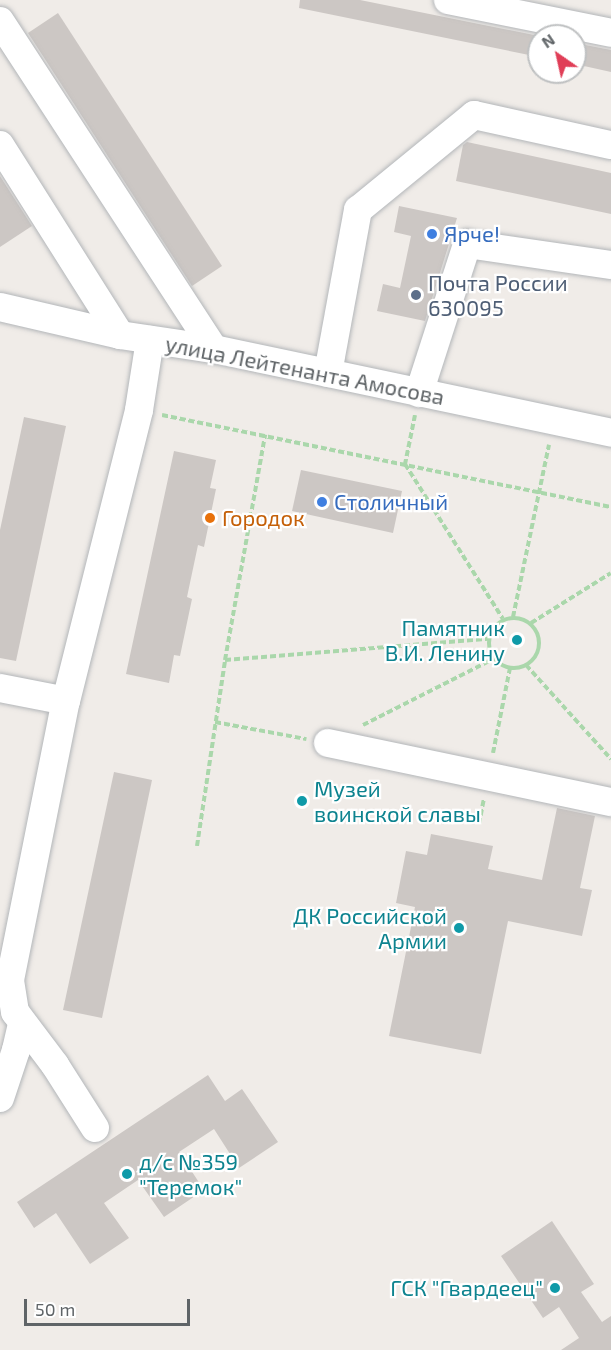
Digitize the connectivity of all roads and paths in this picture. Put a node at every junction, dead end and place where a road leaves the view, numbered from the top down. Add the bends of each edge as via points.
1 (448, 0) edge
2 (0, 21) edge
3 (611, 33) edge
4 (611, 144) edge
5 (0, 145) edge
6 (611, 265) edge
7 (0, 306) edge
8 (120, 335) junction
9 (150, 340) junction
10 (214, 349) junction
11 (328, 373) junction
12 (419, 393) junction
13 (139, 411) junction
14 (555, 421) junction
15 (611, 433) edge
16 (265, 435) junction
17 (405, 464) junction
18 (539, 491) junction
19 (611, 507) edge
20 (611, 573) edge
21 (513, 617) junction
22 (503, 620) junction
23 (531, 623) junction
24 (488, 639) junction
25 (494, 659) junction
26 (225, 660) junction
27 (526, 665) junction
28 (510, 668) junction
29 (0, 688) edge
30 (66, 701) junction
31 (215, 722) junction
32 (328, 743) junction
33 (611, 759) edge
34 (488, 777) junction
35 (611, 802) edge
36 (479, 824) dead end
37 (197, 846) dead end
38 (13, 1041) edge
39 (0, 1098) edge
40 (94, 1128) dead end

1 - 3 street
2 - 10 street
4 - 11 street via 474,115 465,122 358,210
5 - 8 street
6 - 12 street via 467,244
7 - 8 street, улица Лейтенанта Амосова
8 - 9 street, улица Лейтенанта Амосова
9 - 10 street, улица Лейтенанта Амосова
9 - 13 street
10 - 11 street, улица Лейтенанта Амосова
11 - 12 street, улица Лейтенанта Амосова
12 - 14 street, улица Лейтенанта Амосова
12 - 17 path
13 - 16 path
13 - 30 street
14 - 15 street, улица Лейтенанта Амосова
14 - 18 path
16 - 17 path
16 - 26 path
17 - 18 path
17 - 22 path
18 - 19 path
18 - 21 path
20 - 23 path
21 - 22 path
21 - 23 path
22 - 24 path via 493,627
23 - 27 path via 539,637 537,653
24 - 25 path
24 - 26 path
25 - 28 path
25 - 32 path
26 - 31 path
27 - 28 path
27 - 33 path
28 - 34 path
29 - 30 street
30 - 38 street via 10,980 15,1012
31 - 32 path
31 - 37 path
32 - 34 street
34 - 35 street
34 - 36 path
38 - 39 street
38 - 40 street via 55,1065

